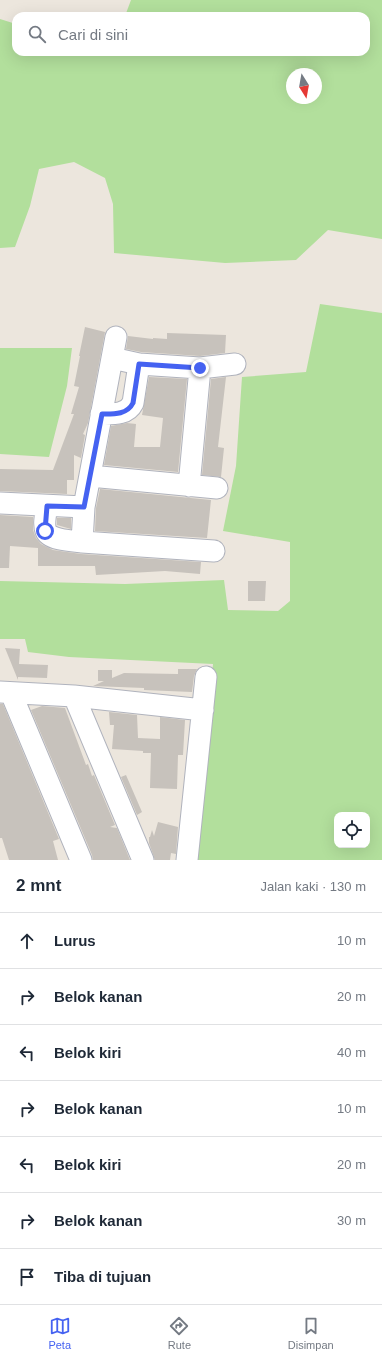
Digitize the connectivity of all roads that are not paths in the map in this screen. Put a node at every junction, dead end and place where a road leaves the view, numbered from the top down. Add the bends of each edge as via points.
1 (116, 337) dead end
2 (112, 358) junction
3 (139, 364) junction
4 (235, 364) dead end
5 (200, 368) junction
6 (102, 414) junction
7 (90, 476) junction
8 (189, 486) junction
9 (217, 488) dead end
10 (0, 503) edge
11 (47, 506) junction
12 (84, 507) junction
13 (82, 542) junction
14 (214, 551) dead end
15 (206, 677) dead end
16 (5, 692) edge
17 (74, 696) junction
18 (203, 710) junction
19 (81, 860) edge
20 (143, 860) edge
21 (187, 860) edge

1 - 2 street
2 - 3 street
2 - 6 street
3 - 5 street
3 - 6 street via 131,406 126,411
4 - 5 street
5 - 8 street
6 - 7 street
7 - 8 street
7 - 12 street
8 - 9 street
10 - 11 street
11 - 12 street
11 - 13 street via 45,531 48,535
12 - 13 street
13 - 14 street
15 - 18 street
16 - 17 street
16 - 19 street
17 - 18 street
17 - 20 street
18 - 21 street

